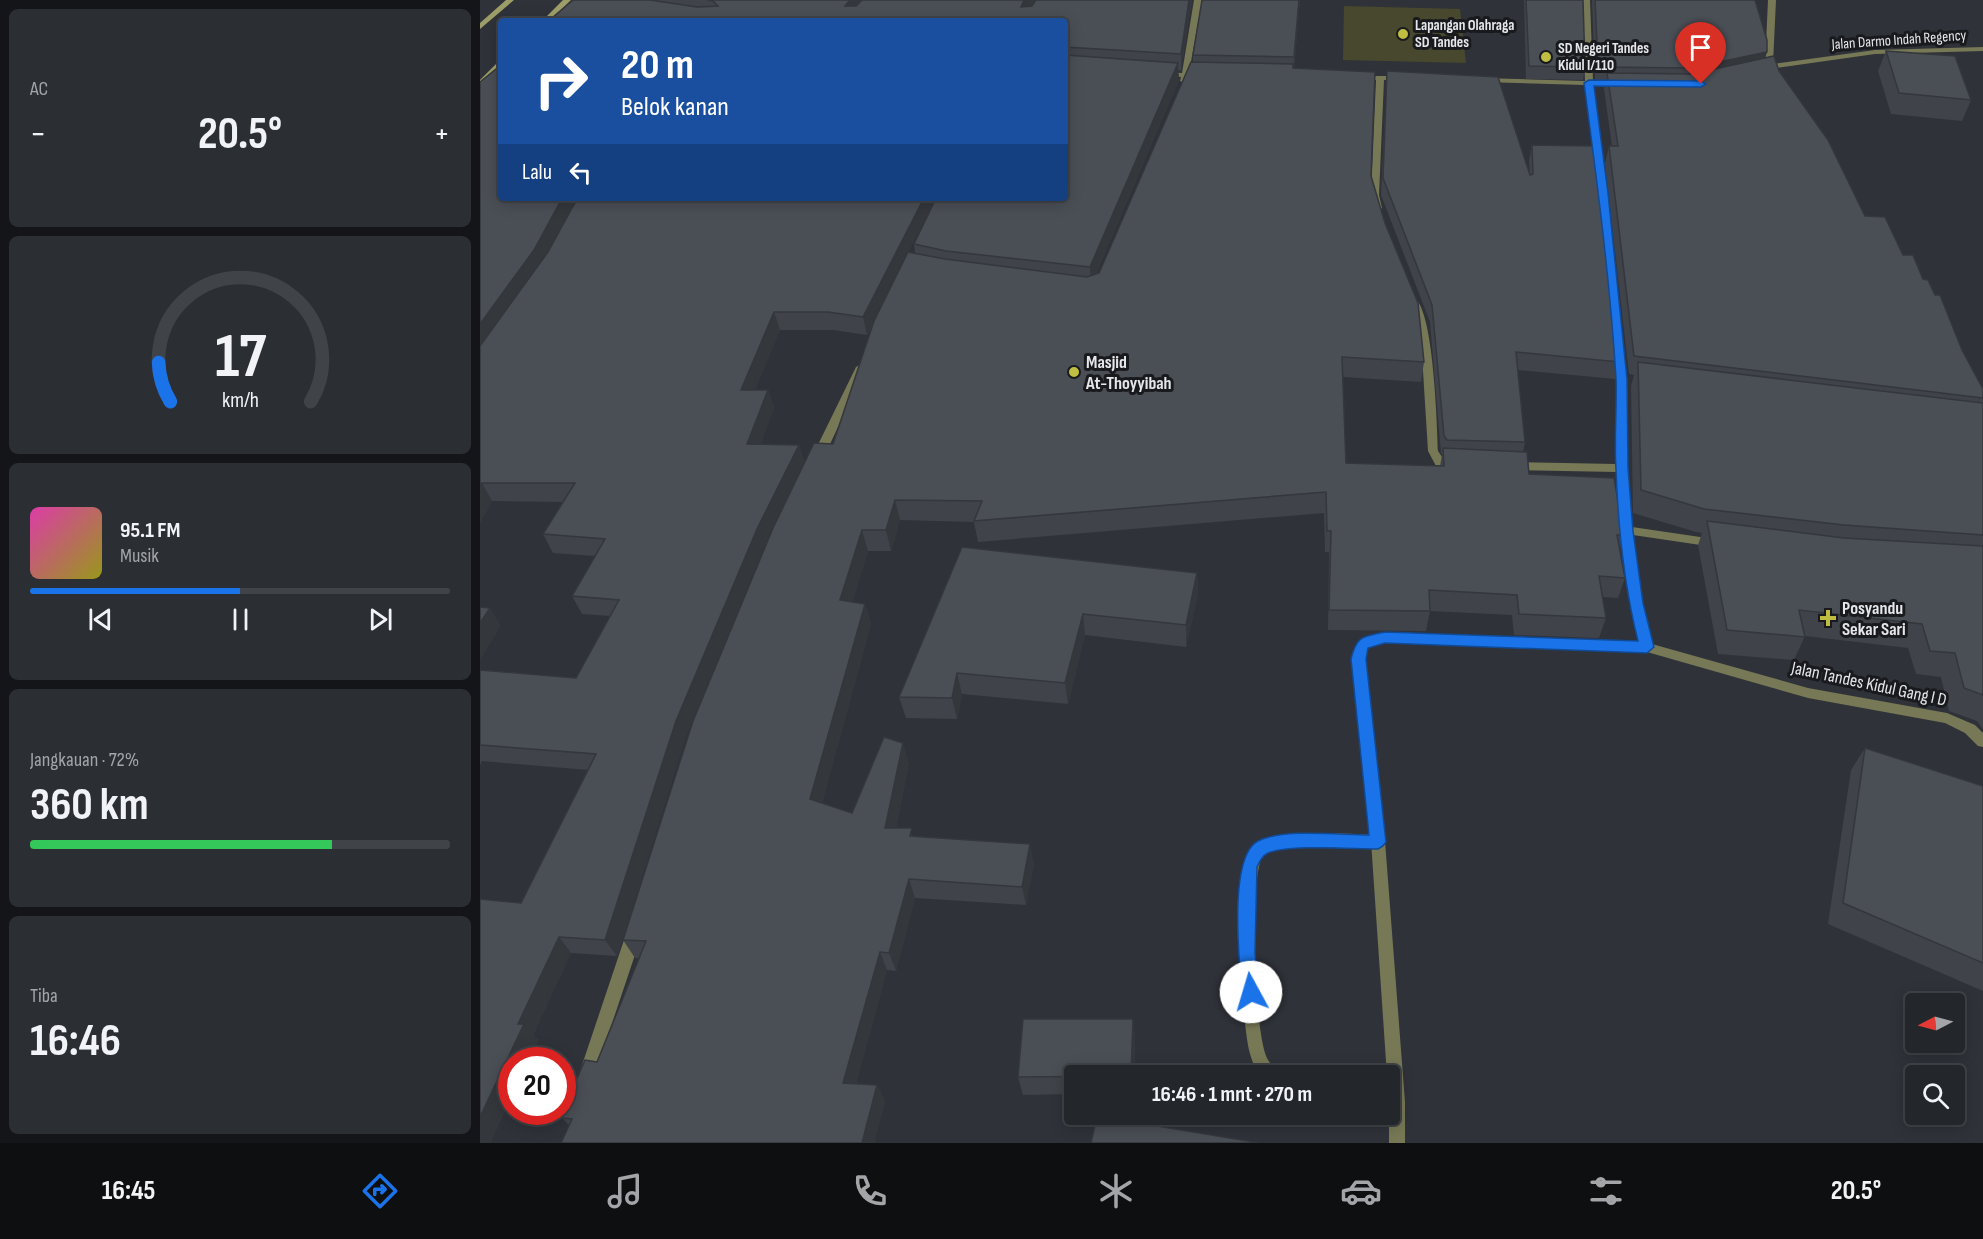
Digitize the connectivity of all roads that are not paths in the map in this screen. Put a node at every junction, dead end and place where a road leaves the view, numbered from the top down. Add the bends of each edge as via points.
1 (510, 0) edge
2 (567, 0) edge
3 (1198, 0) edge
4 (1586, 0) edge
5 (1772, 0) edge
6 (549, 18) edge
7 (480, 27) edge
8 (1983, 49) edge
9 (1772, 66) junction
10 (498, 67) edge
11 (1757, 70) edge
12 (1153, 73) edge
13 (1186, 76) junction
14 (1210, 76) edge
15 (1348, 78) edge
16 (1380, 78) junction
17 (1414, 79) edge
18 (1473, 80) edge
19 (1589, 83) junction
20 (480, 84) edge
21 (1632, 84) edge
22 (1182, 86) edge
23 (1383, 222) edge
24 (1411, 293) edge
25 (868, 351) edge
26 (1465, 466) edge
27 (1498, 466) edge
28 (812, 467) edge
29 (1622, 468) junction
30 (1626, 531) junction
31 (1732, 544) edge
32 (1647, 647) junction
33 (1983, 742) edge
34 (1378, 842) junction
35 (636, 926) edge
36 (1263, 1065) edge
37 (1391, 1065) edge
38 (582, 1089) edge
39 (1395, 1125) edge
40 (1397, 1143) edge

1 - 7 main road
2 - 6 main road
3 - 13 street
4 - 19 street
5 - 9 street
8 - 9 street, Jalan Darmo Indah Regency via 1911,49
9 - 11 street, Jalan Darmo Indah Regency
10 - 20 main road
12 - 13 street
13 - 14 street
13 - 22 street
15 - 16 street
16 - 17 street
16 - 23 street via 1375,195
18 - 19 street
19 - 21 street
19 - 29 street via 1627,380
24 - 26 street via 1423,323 1426,344 1432,451 1440,463
25 - 28 street
27 - 29 street
29 - 30 street
30 - 31 street
30 - 32 street
32 - 33 street, Jalan Tandes Kidul Gang I D via 1840,700 1947,718 1970,729
32 - 34 street, Jalan Tandes Kidul Gang I D via 1385,637 1366,642 1358,659
34 - 36 street via 1294,841 1263,847 1254,854 1249,867 1247,953 1256,1051
34 - 37 street
35 - 38 street
39 - 40 street

